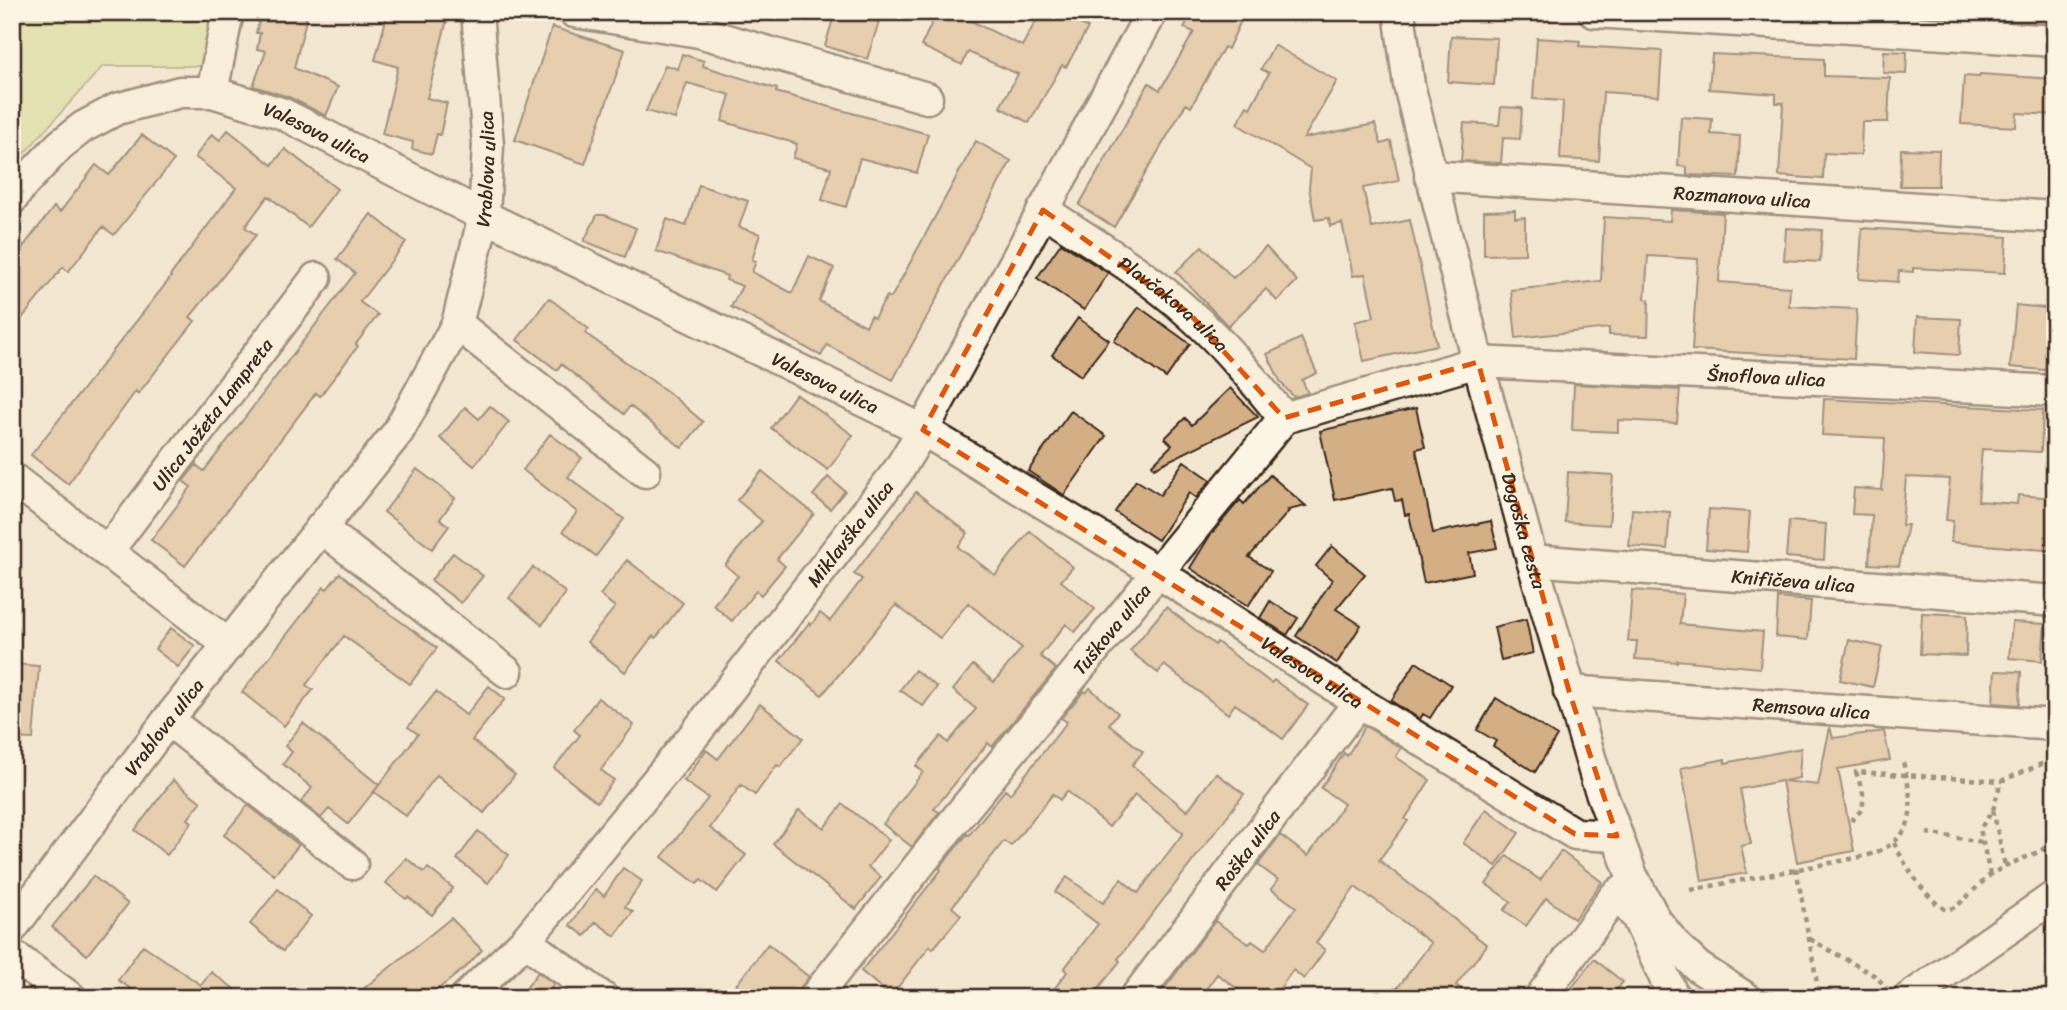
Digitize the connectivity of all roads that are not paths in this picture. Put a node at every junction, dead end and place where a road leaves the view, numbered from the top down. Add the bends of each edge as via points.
1 (228, 12) edge
2 (477, 12) edge
3 (574, 12) edge
4 (1152, 12) edge
5 (1399, 12) edge
6 (1594, 12) edge
7 (702, 22) edge
8 (2055, 41) edge
9 (212, 92) junction
10 (927, 98) dead end
11 (1430, 176) junction
12 (12, 199) edge
13 (1043, 210) junction
14 (484, 216) junction
15 (2055, 216) edge
16 (316, 278) dead end
17 (457, 324) junction
18 (1478, 362) junction
19 (2055, 391) edge
20 (1284, 418) junction
21 (923, 430) junction
22 (645, 472) dead end
23 (12, 478) edge
24 (321, 528) junction
25 (107, 552) junction
26 (1532, 560) junction
27 (1157, 572) junction
28 (2055, 601) edge
29 (229, 645) junction
30 (507, 672) dead end
31 (1569, 691) junction
32 (1359, 702) junction
33 (168, 720) junction
34 (2055, 725) edge
35 (1618, 836) junction
36 (352, 864) dead end
37 (1625, 889) junction
38 (2055, 895) edge
39 (12, 928) edge
40 (525, 941) junction
41 (12, 955) edge
42 (1898, 993) edge
43 (71, 998) edge
44 (465, 998) edge
45 (603, 998) edge
46 (814, 998) edge
47 (1135, 998) edge
48 (1540, 998) edge
49 (1674, 998) edge
50 (1746, 998) edge

1 - 9 street
2 - 14 street, Vrablova ulica via 488,145
3 - 7 street
4 - 13 street, Miklavška ulica
5 - 11 street, Dogoška cesta via 1409,85
6 - 8 street
7 - 10 street
9 - 12 street, Valesova ulica via 180,92 146,100 83,127 60,145
9 - 14 street, Valesova ulica via 281,113
11 - 15 street, Rozmanova ulica
11 - 18 street, Dogoška cesta
13 - 20 street, Plavčakova ulica via 1189,313 1230,352
13 - 21 street, Miklavška ulica
14 - 17 street, Vrablova ulica
14 - 21 street, Valesova ulica
16 - 25 street, Ulica Jožeta Lampreta
17 - 22 street
17 - 24 street, Vrablova ulica via 398,432
18 - 19 street, Šnoflova ulica
18 - 20 street
18 - 26 street, Dogoška cesta
20 - 27 street, Tuškova ulica
21 - 27 street, Valesova ulica
21 - 40 street, Miklavška ulica via 898,471 695,734
23 - 25 street
24 - 29 street, Vrablova ulica
24 - 30 street
25 - 29 street
26 - 28 street, Knifičeva ulica
26 - 31 street, Dogoška cesta
27 - 32 street, Valesova ulica
27 - 46 street, Tuškova ulica
29 - 33 street, Vrablova ulica
31 - 34 street, Remsova ulica
31 - 35 street, Dogoška cesta
32 - 35 street, Valesova ulica via 1575,834
32 - 47 street, Roška ulica
33 - 36 street
33 - 39 street, Vrablova ulica
35 - 37 street, Dogoška cesta
37 - 48 street
37 - 49 street via 1624,901 1637,917
37 - 50 street, Dogoška cesta via 1698,967
38 - 42 street
40 - 44 street, Miklavška ulica
40 - 45 street
41 - 43 street

